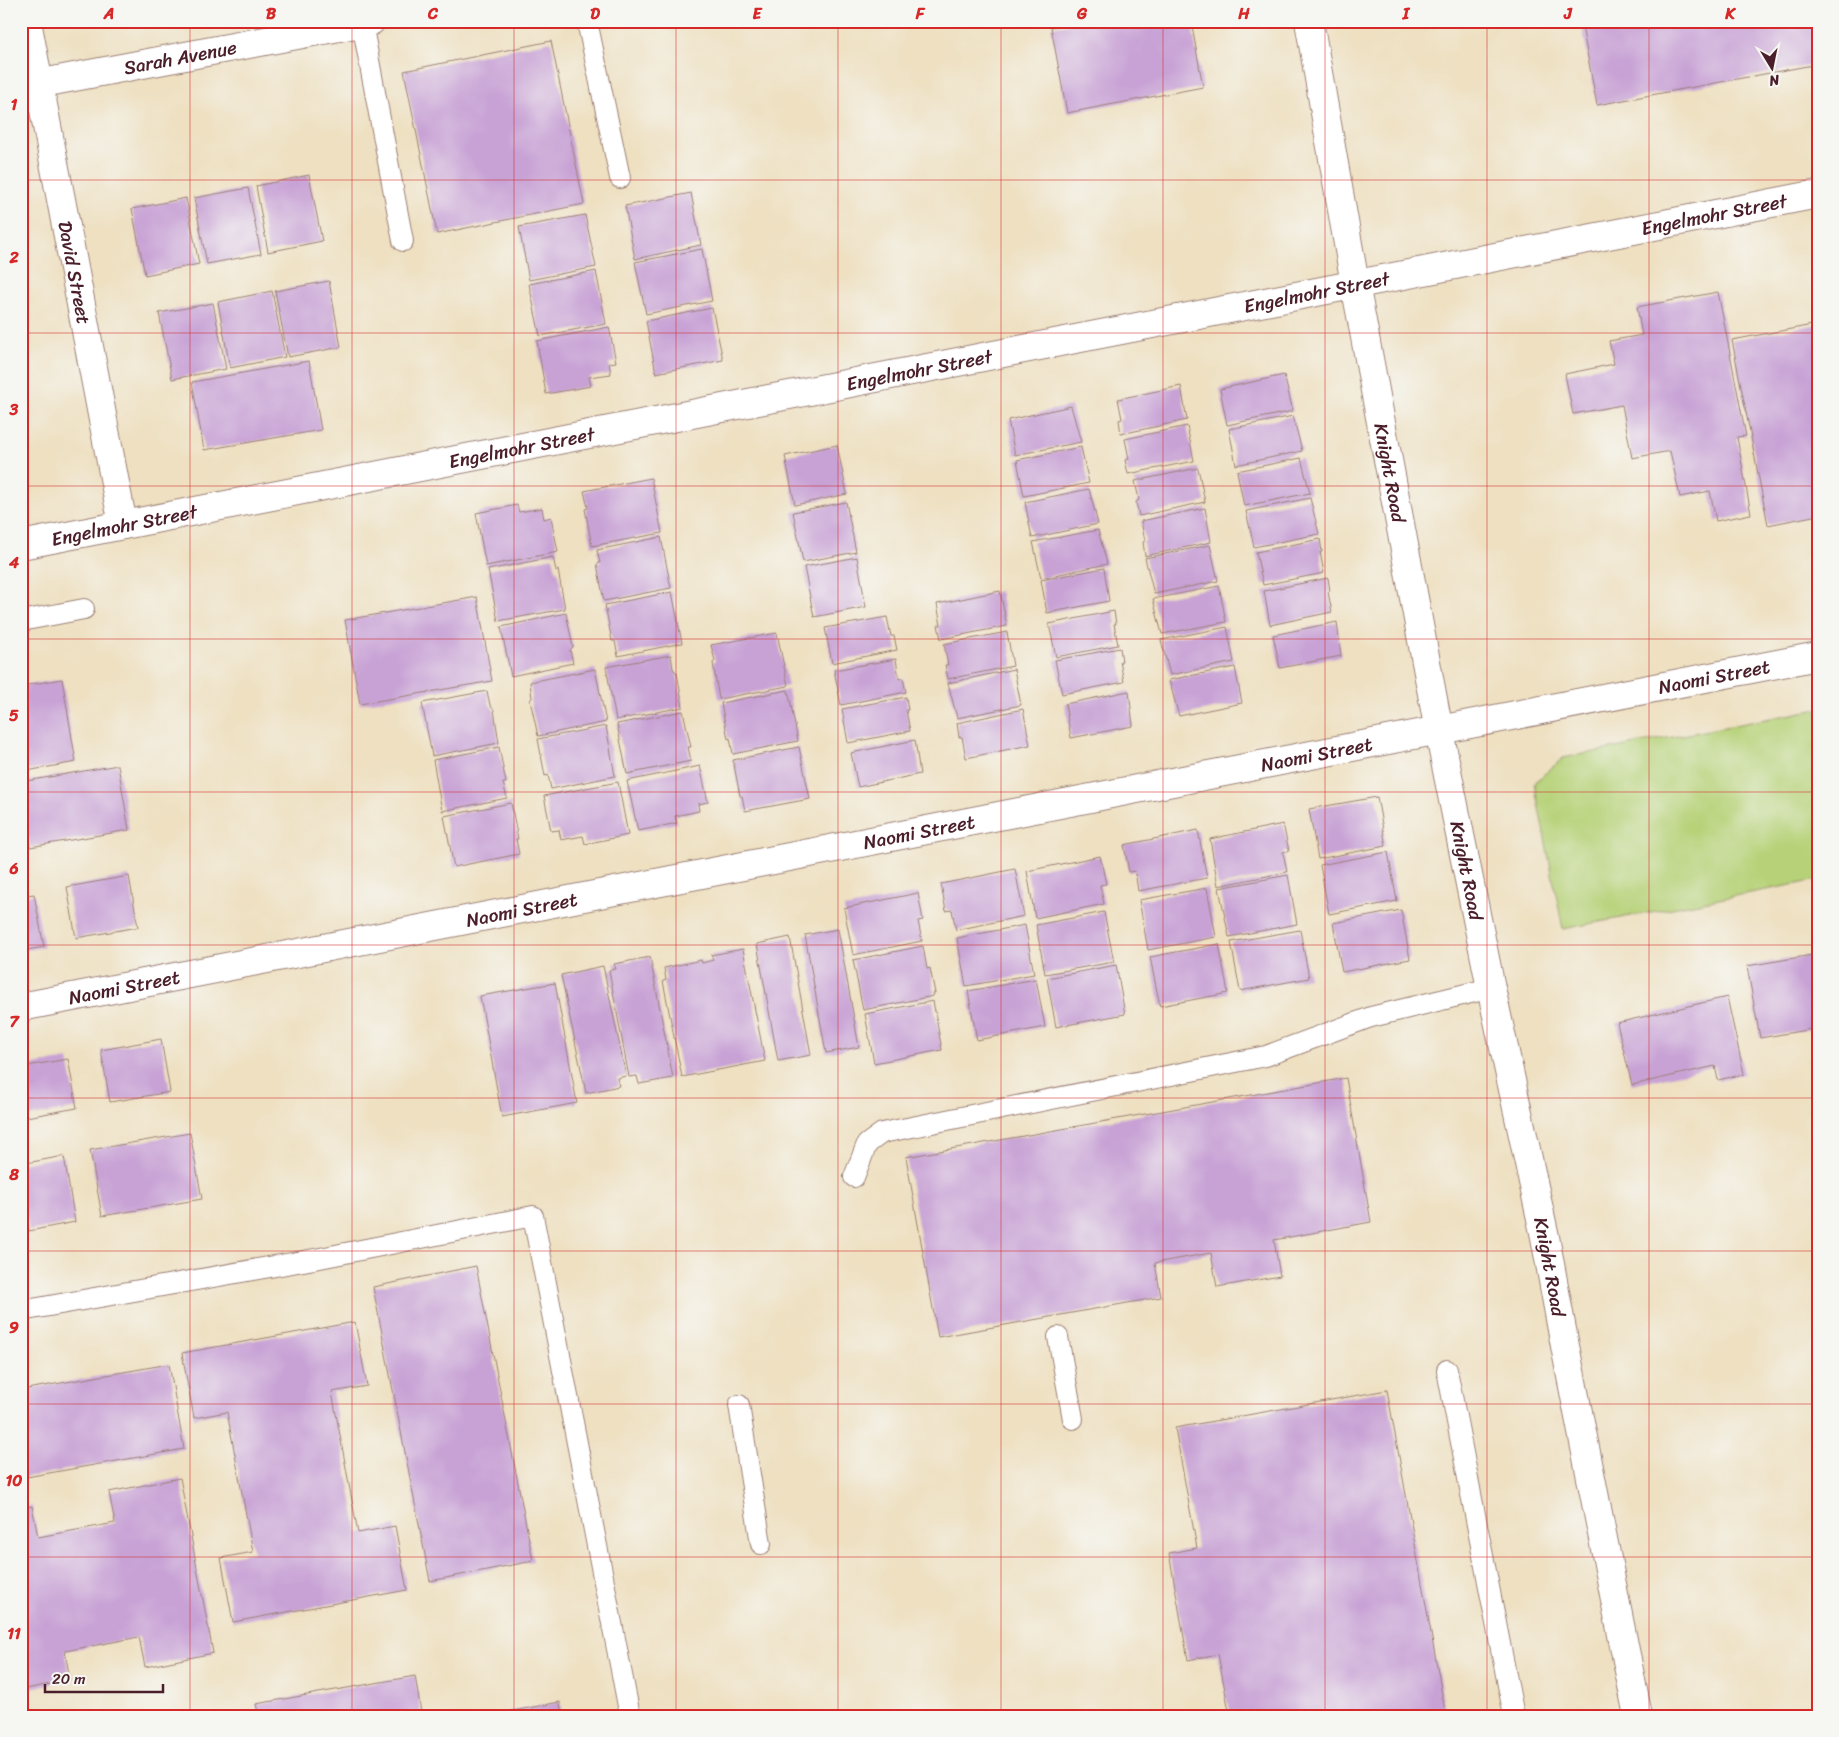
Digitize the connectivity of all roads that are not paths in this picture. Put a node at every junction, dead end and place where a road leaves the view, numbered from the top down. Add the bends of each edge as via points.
1 (27, 21) edge
2 (587, 21) edge
3 (1309, 21) edge
4 (367, 22) edge
5 (30, 86) edge
6 (620, 178) dead end
7 (1818, 194) edge
8 (403, 241) dead end
9 (1356, 284) junction
10 (123, 525) junction
11 (21, 545) edge
12 (84, 609) dead end
13 (21, 621) edge
14 (1818, 656) edge
15 (1439, 731) junction
16 (1491, 988) junction
17 (21, 1007) edge
18 (854, 1177) dead end
19 (21, 1311) edge
20 (1058, 1337) dead end
21 (1447, 1370) dead end
22 (739, 1405) dead end
23 (1073, 1419) dead end
24 (761, 1544) dead end
25 (630, 1716) edge
26 (1514, 1716) edge
27 (1638, 1716) edge

1 - 5 street, David Street
2 - 6 lane
3 - 9 street, Knight Road
4 - 5 street, Sarah Avenue
4 - 8 lane
5 - 10 street, David Street
7 - 9 street, Engelmohr Street
9 - 10 street, Engelmohr Street
9 - 15 street, Knight Road
10 - 11 street, Engelmohr Street
12 - 13 lane
14 - 15 street, Naomi Street
15 - 16 street, Knight Road
15 - 17 street, Naomi Street
16 - 18 lane via 1371,1017 1266,1056 882,1132 867,1144
16 - 27 street, Knight Road via 1546,1237
19 - 25 lane via 533,1216
20 - 23 lane
21 - 26 lane
22 - 24 lane

